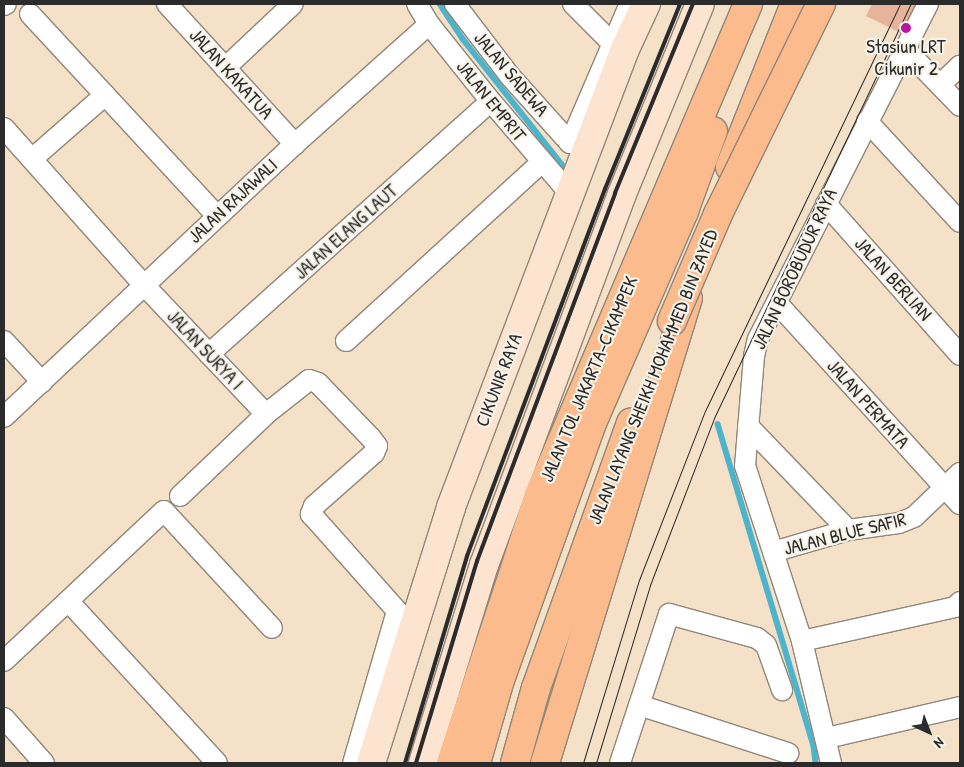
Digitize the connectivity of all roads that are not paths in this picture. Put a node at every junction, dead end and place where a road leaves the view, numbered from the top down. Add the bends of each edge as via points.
1 (166, 4) edge
2 (293, 4) edge
3 (417, 4) edge
4 (455, 4) edge
5 (573, 4) edge
6 (630, 4) edge
7 (646, 4) edge
8 (700, 4) edge
9 (728, 4) edge
10 (748, 4) edge
11 (758, 4) edge
12 (795, 4) edge
13 (821, 4) edge
14 (928, 4) edge
15 (30, 14) dead end
16 (429, 24) junction
17 (613, 44) junction
18 (906, 50) junction
19 (960, 66) edge
20 (225, 68) junction
21 (940, 85) junction
22 (105, 95) junction
23 (706, 103) junction
24 (960, 106) edge
25 (482, 109) dead end
26 (867, 121) junction
27 (4, 128) edge
28 (295, 144) junction
29 (32, 159) junction
30 (541, 163) junction
31 (570, 195) junction
32 (826, 204) junction
33 (217, 216) junction
34 (960, 222) edge
35 (144, 285) junction
36 (777, 304) junction
37 (4, 341) edge
38 (346, 341) dead end
39 (209, 354) junction
40 (960, 354) edge
41 (42, 382) junction
42 (266, 414) junction
43 (4, 417) edge
44 (748, 426) junction
45 (960, 473) edge
46 (945, 487) junction
47 (180, 496) dead end
48 (960, 504) edge
49 (848, 530) junction
50 (773, 552) junction
51 (960, 602) edge
52 (70, 603) junction
53 (272, 628) dead end
54 (802, 641) junction
55 (4, 661) edge
56 (782, 690) dead end
57 (639, 705) junction
58 (960, 707) edge
59 (4, 718) edge
60 (827, 738) junction
61 (788, 753) dead end
62 (44, 763) edge
63 (217, 763) edge
64 (353, 763) edge
65 (371, 763) edge
66 (423, 763) edge
67 (451, 763) edge
68 (476, 763) edge
69 (515, 763) edge
70 (545, 763) edge
71 (620, 763) edge
72 (831, 763) edge

1 - 20 street, JALAN KAKATUA
2 - 20 street
3 - 16 street, JALAN EMPRIT
4 - 17 street, JALAN SADEWA via 509,75 570,143
5 - 17 street
6 - 17 street
7 - 31 street, CIKUNIR RAYA via 625,49
8 - 66 street via 622,194 487,556
9 - 23 highway via 713,53
10 - 23 highway, JALAN TOL JAKARTA–CIKAMPEK
11 - 68 highway, JALAN LAYANG SHEIKH MOHAMMED BIN ZAYED via 684,211 592,423 500,680
12 - 70 highway via 715,208
13 - 69 highway, JALAN LAYANG SHEIKH MOHAMMED BIN ZAYED, bridge via 718,214 630,425 536,688
14 - 18 street, JALAN BOROBUDUR RAYA
15 - 22 street
16 - 28 street, JALAN RAJAWALI
16 - 30 street, JALAN EMPRIT
18 - 21 street
18 - 26 street, JALAN BOROBUDUR RAYA
19 - 21 street
20 - 28 street, JALAN KAKATUA
21 - 24 street
22 - 29 street
22 - 33 street
23 - 67 highway, JALAN TOL JAKARTA–CIKAMPEK via 540,495
25 - 39 street, JALAN ELANG LAUT
26 - 32 street, JALAN BOROBUDUR RAYA
26 - 34 street
27 - 29 street, JALAN SURYA I
28 - 33 street, JALAN RAJAWALI
29 - 35 street, JALAN SURYA I
30 - 31 street, JALAN EMPRIT
30 - 38 street
31 - 65 street, CIKUNIR RAYA via 451,506
32 - 36 street, JALAN BOROBUDUR RAYA
32 - 40 street, JALAN BERLIAN
33 - 35 street, JALAN RAJAWALI
35 - 39 street, JALAN SURYA I
35 - 41 street, JALAN RAJAWALI
36 - 44 street, JALAN BOROBUDUR RAYA via 758,339
36 - 46 street, JALAN PERMATA
37 - 41 street
39 - 42 street, JALAN SURYA I
41 - 43 street, JALAN RAJAWALI
42 - 47 street
42 - 64 street via 309,380 318,383 377,446 374,453 314,506 311,514 397,611
44 - 49 street
44 - 50 street, JALAN BOROBUDUR RAYA via 745,466
45 - 46 street, JALAN BLUE SAFIR
46 - 48 street, JALAN PERMATA
46 - 49 street, JALAN BLUE SAFIR via 914,517 899,523
49 - 50 street, JALAN BLUE SAFIR
50 - 54 street, JALAN BOROBUDUR RAYA
51 - 54 street via 954,607
52 - 53 street via 164,511
52 - 55 street
52 - 63 street
54 - 60 street, JALAN BOROBUDUR RAYA
56 - 57 street via 766,645 757,638 669,614
57 - 61 street
57 - 71 street
58 - 60 street
59 - 62 street
60 - 72 street, JALAN BOROBUDUR RAYA

